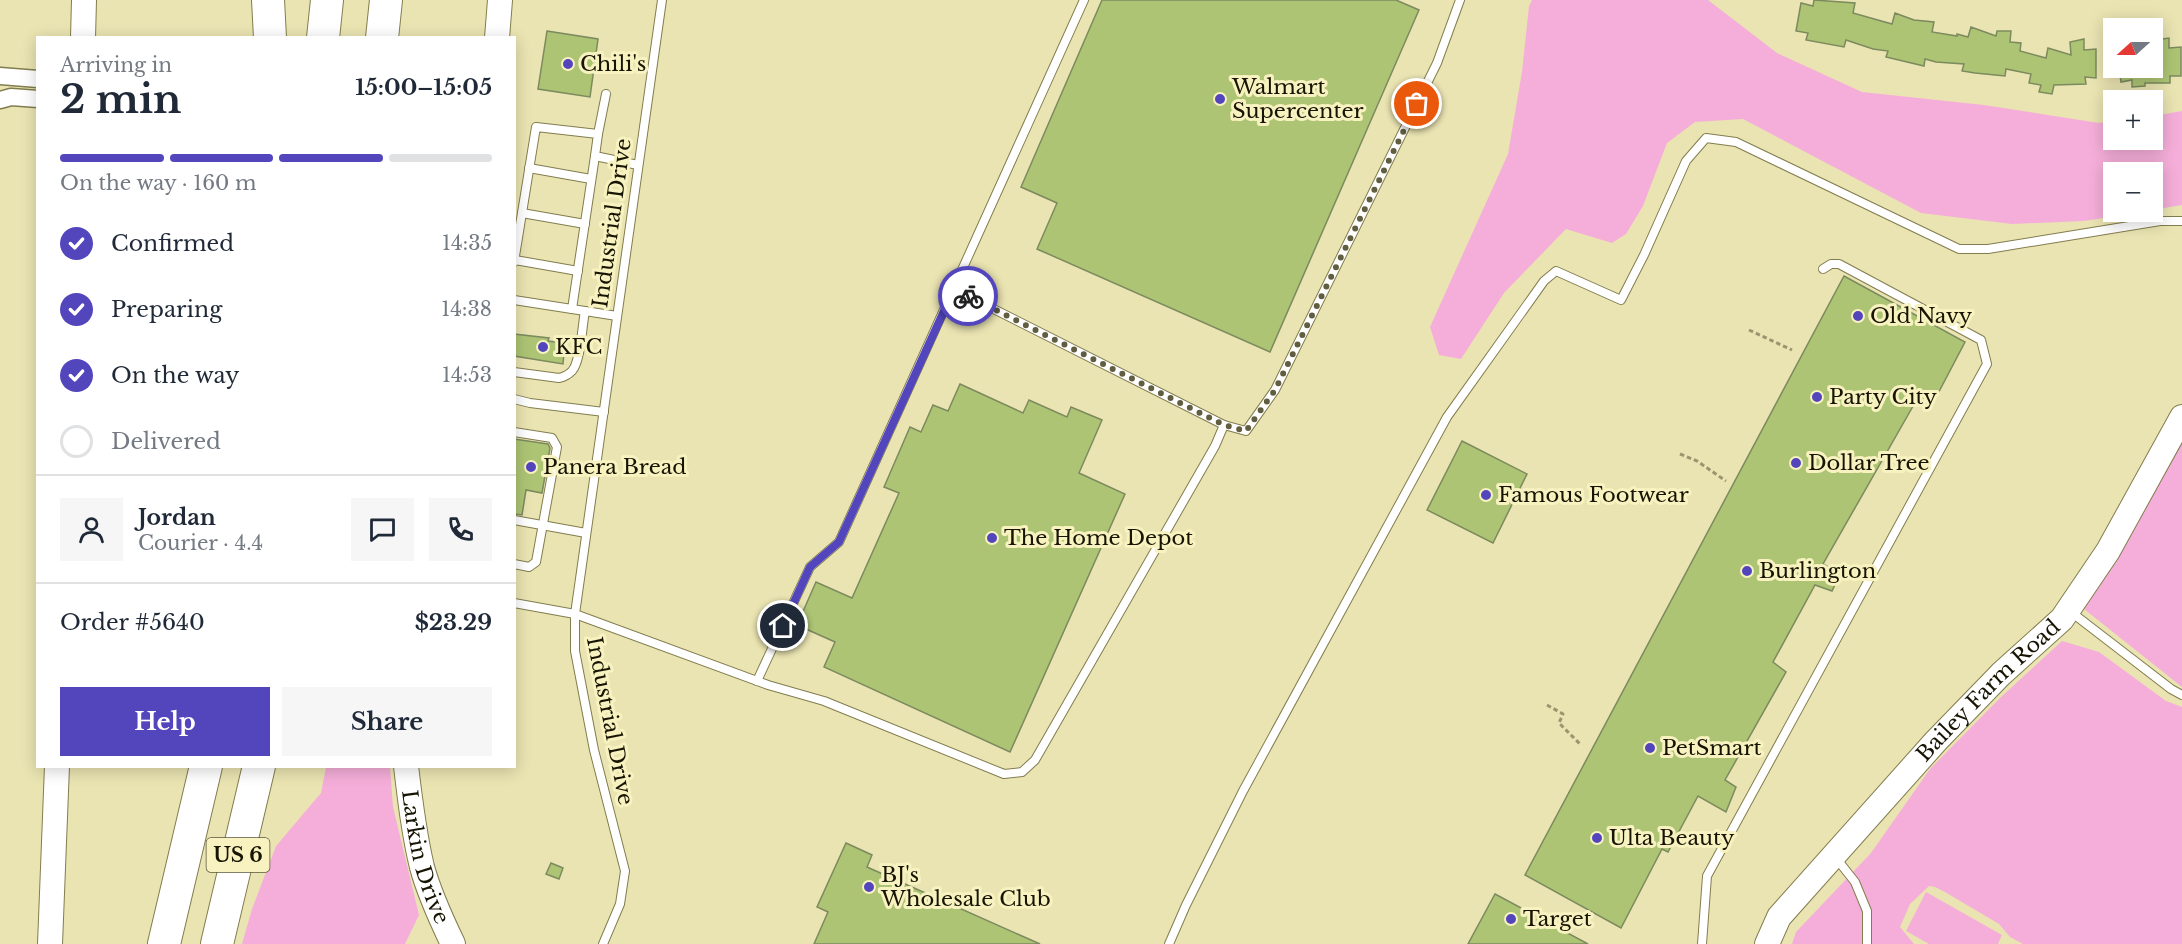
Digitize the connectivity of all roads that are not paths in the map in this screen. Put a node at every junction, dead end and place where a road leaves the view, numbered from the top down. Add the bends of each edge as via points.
1 (84, 0) edge
2 (268, 0) edge
3 (327, 0) edge
4 (386, 0) edge
5 (500, 0) edge
6 (662, 0) edge
7 (1084, 0) edge
8 (1460, 0) edge
9 (83, 36) edge
10 (270, 36) edge
11 (324, 36) edge
12 (382, 36) edge
13 (497, 36) edge
14 (0, 76) edge
15 (36, 78) edge
16 (606, 94) dead end
17 (36, 99) edge
18 (0, 100) edge
19 (598, 134) junction
20 (596, 156) junction
21 (638, 165) junction
22 (529, 168) junction
23 (591, 179) junction
24 (522, 213) junction
25 (2182, 221) edge
26 (585, 224) junction
27 (516, 254) edge
28 (516, 261) edge
29 (1823, 269) dead end
30 (578, 271) junction
31 (954, 289) junction
32 (516, 300) edge
33 (572, 309) junction
34 (585, 311) junction
35 (617, 316) junction
36 (516, 372) edge
37 (516, 400) edge
38 (604, 412) junction
39 (2182, 417) edge
40 (1224, 425) junction
41 (516, 432) edge
42 (516, 519) edge
43 (544, 524) junction
44 (586, 533) junction
45 (516, 564) edge
46 (516, 603) edge
47 (2068, 610) junction
48 (575, 614) junction
49 (757, 681) junction
50 (2182, 695) edge
51 (57, 768) edge
52 (206, 768) edge
53 (259, 768) edge
54 (406, 768) edge
55 (421, 768) edge
56 (411, 804) junction
57 (1833, 855) junction
58 (50, 944) edge
59 (164, 944) edge
60 (217, 944) edge
61 (453, 944) edge
62 (603, 944) edge
63 (1169, 944) edge
64 (1702, 944) edge
65 (1767, 944) edge
66 (1867, 944) edge

1 - 9 street
2 - 10 highway
3 - 11 highway
4 - 12 highway
5 - 13 street
6 - 21 lane, Industrial Drive
7 - 31 lane
8 - 40 lane via 1437,63 1275,390 1246,431
14 - 15 street
16 - 19 lane
17 - 18 street
19 - 20 lane
19 - 22 lane via 536,127
20 - 21 lane
20 - 23 lane
21 - 35 lane, Industrial Drive
22 - 23 lane
22 - 24 lane
23 - 26 lane
24 - 26 lane
24 - 27 lane
25 - 63 lane via 2160,221 1988,249 1959,249 1736,142 1706,138 1686,161 1621,300 1556,271 1544,281 1447,417 1243,791
26 - 30 lane
28 - 30 lane
29 - 64 lane via 1839,264 1981,340 1987,364 1707,876
30 - 33 lane
31 - 40 lane
31 - 49 lane via 839,542 810,567
32 - 33 lane
33 - 34 lane
34 - 35 lane
34 - 36 lane via 573,371 559,378
35 - 38 lane, Industrial Drive
37 - 38 lane
38 - 44 lane, Industrial Drive
39 - 47 street, Bailey Farm Road via 2108,551
40 - 49 lane via 1035,760 1022,772 1004,774 824,701
41 - 43 lane via 556,442
42 - 43 lane
43 - 44 lane
43 - 45 lane via 536,562 529,567
44 - 48 lane, Industrial Drive
46 - 48 lane
47 - 50 lane
47 - 57 street, Bailey Farm Road via 1936,741
48 - 49 lane
48 - 62 lane, Industrial Drive via 575,651 594,750 625,871 620,904
51 - 58 street
52 - 59 highway, US 6
53 - 60 highway, US 6
54 - 56 street, Larkin Drive
55 - 56 street via 420,797
56 - 61 street, Larkin Drive via 423,870
57 - 65 street, Bailey Farm Road via 1779,917
57 - 66 lane via 1855,882 1867,911

